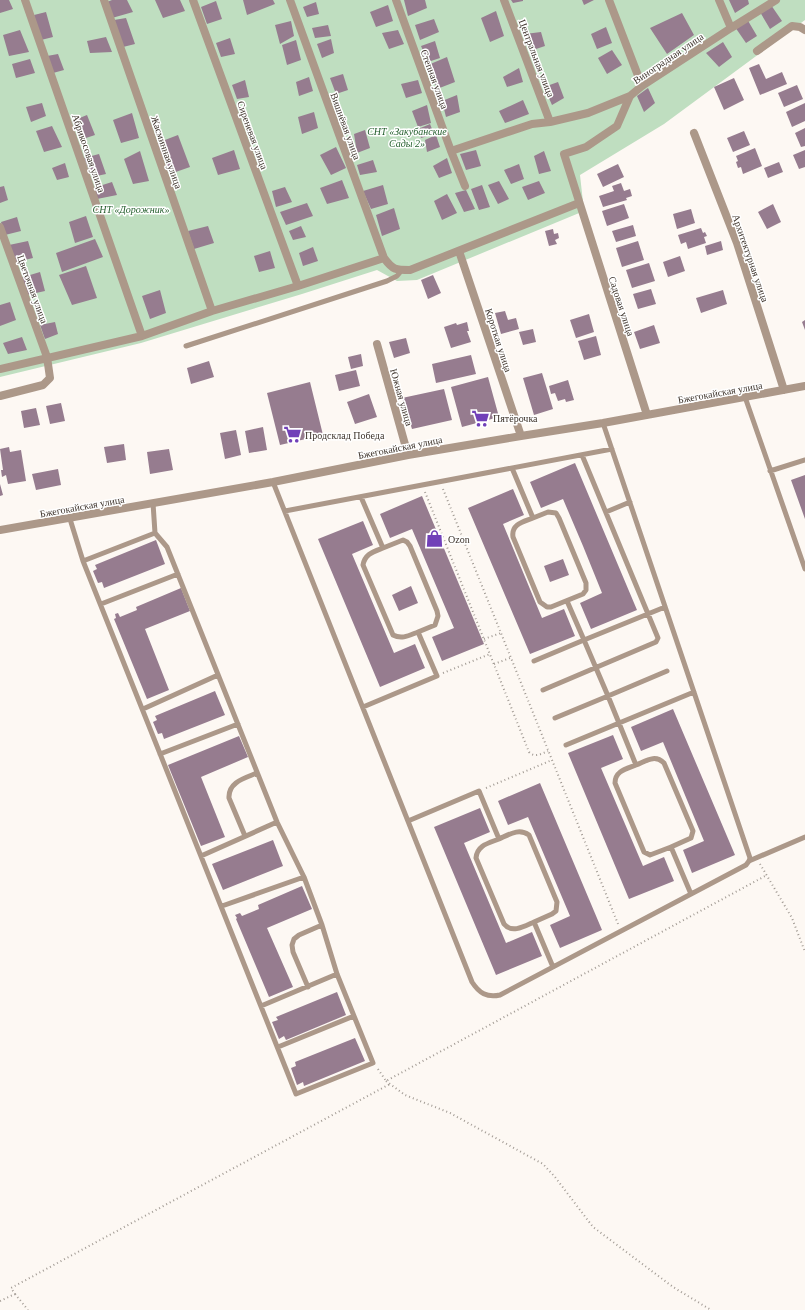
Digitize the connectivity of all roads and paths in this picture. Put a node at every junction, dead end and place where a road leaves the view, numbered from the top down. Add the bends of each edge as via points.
1 (25, 0) edge
2 (104, 0) edge
3 (193, 0) edge
4 (290, 0) edge
5 (396, 0) edge
6 (504, 0) edge
7 (609, 0) edge
8 (719, 0) edge
9 (776, 0) edge
10 (730, 28) junction
11 (805, 30) edge
12 (757, 51) dead end
13 (642, 86) junction
14 (630, 96) junction
15 (550, 122) junction
16 (694, 133) dead end
17 (451, 151) junction
18 (466, 186) dead end
19 (579, 203) junction
20 (0, 227) edge
21 (459, 250) junction
22 (384, 258) junction
23 (402, 270) junction
24 (298, 286) junction
25 (212, 311) junction
26 (142, 336) junction
27 (377, 344) dead end
28 (186, 346) dead end
29 (47, 357) junction
30 (0, 369) edge
31 (805, 386) edge
32 (784, 390) junction
33 (0, 396) edge
34 (745, 397) junction
35 (646, 415) junction
36 (603, 423) junction
37 (521, 436) junction
38 (612, 449) junction
39 (408, 455) junction
40 (582, 455) junction
41 (805, 460) edge
42 (512, 468) junction
43 (770, 470) junction
44 (273, 482) junction
45 (440, 482) junction
46 (423, 485) junction
47 (361, 497) junction
48 (630, 502) junction
49 (153, 503) junction
50 (285, 511) junction
51 (606, 512) junction
52 (533, 518) junction
53 (70, 519) junction
54 (0, 530) edge
55 (155, 533) junction
56 (383, 548) junction
57 (84, 561) junction
58 (805, 569) edge
59 (178, 574) junction
60 (567, 601) junction
61 (101, 604) junction
62 (665, 606) junction
63 (649, 614) junction
64 (418, 632) junction
65 (501, 633) junction
66 (484, 639) junction
67 (584, 640) junction
68 (490, 654) junction
69 (510, 658) junction
70 (534, 661) dead end
71 (494, 664) junction
72 (596, 667) junction
73 (667, 671) dead end
74 (218, 675) junction
75 (437, 676) junction
76 (542, 690) dead end
77 (694, 692) junction
78 (608, 696) junction
79 (363, 707) junction
80 (142, 709) junction
81 (555, 718) dead end
82 (619, 723) junction
83 (238, 724) junction
84 (566, 745) dead end
85 (548, 751) junction
86 (160, 754) junction
87 (552, 760) junction
88 (636, 765) junction
89 (257, 773) junction
90 (479, 791) junction
91 (408, 821) junction
92 (277, 822) junction
93 (245, 836) junction
94 (805, 837) edge
95 (499, 839) junction
96 (671, 847) junction
97 (201, 856) junction
98 (750, 861) junction
99 (767, 875) junction
100 (304, 877) junction
101 (691, 894) junction
102 (222, 906) junction
103 (534, 922) junction
104 (322, 925) junction
105 (620, 931) junction
106 (805, 952) edge
107 (553, 967) junction
108 (337, 974) junction
109 (308, 986) junction
110 (261, 1006) junction
111 (354, 1016) junction
112 (278, 1047) junction
113 (373, 1063) junction
114 (386, 1081) junction
115 (390, 1084) junction
116 (15, 1294) junction
117 (0, 1301) edge
118 (28, 1310) edge
119 (711, 1310) edge

1 - 26 street, Абрикосовая улица
2 - 25 street, Жасминная улица
3 - 24 street, Сиреневая улица
4 - 22 street, Вишнёвая улица
5 - 17 street, Степная улица
6 - 15 street, Центральная улица
7 - 13 street
8 - 10 street
9 - 10 street, Виноградная улица
10 - 13 street, Виноградная улица
11 - 12 street via 792,26
13 - 14 street, Виноградная улица
14 - 15 street via 588,113
14 - 19 street, Виноградная улица via 617,126 586,147 564,154
15 - 17 street via 532,124
16 - 32 street, Архитектурная улица via 736,244
17 - 18 street, Степная улица
19 - 21 street
19 - 35 street, Садовая улица
20 - 29 street, Цветочная улица
21 - 23 street via 410,270
21 - 37 street, Короткая улица
22 - 23 street via 396,270
22 - 24 street
23 - 28 lane via 387,281
24 - 25 street
25 - 26 street
26 - 29 street
27 - 39 street, Южная улица
29 - 30 street
29 - 33 street, Цветочная улица via 50,378 43,385
31 - 32 street, Бжегокайская улица
32 - 34 street, Бжегокайская улица
34 - 35 street, Бжегокайская улица
34 - 43 lane
35 - 36 street, Бжегокайская улица
36 - 37 street, Бжегокайская улица
36 - 38 lane
37 - 39 street, Бжегокайская улица
38 - 40 lane
38 - 48 lane
39 - 44 street, Бжегокайская улица
40 - 42 lane
40 - 51 lane
41 - 43 lane
42 - 45 lane
42 - 52 lane
43 - 58 lane
44 - 49 street, Бжегокайская улица
44 - 50 lane
45 - 46 lane
45 - 65 path
46 - 47 lane
46 - 66 path
47 - 50 lane
47 - 56 lane
48 - 51 lane
48 - 62 lane
49 - 53 street, Бжегокайская улица
49 - 55 lane
50 - 79 lane
51 - 63 lane
52 - 60 lane via 548,512 556,513 586,583 583,594
52 - 60 lane via 514,527 513,537 540,602 551,607
53 - 54 street, Бжегокайская улица
53 - 57 lane
55 - 57 lane
55 - 59 lane via 167,548
56 - 64 lane via 366,556 363,566 394,635 406,637
56 - 64 lane via 403,540 410,546 438,616 435,625
57 - 61 lane
59 - 61 lane
59 - 74 lane
60 - 67 lane
61 - 80 lane
62 - 63 lane
62 - 77 lane
63 - 67 lane
63 - 72 lane via 658,636 656,642
64 - 75 lane
65 - 66 path
65 - 69 path
66 - 68 path
67 - 70 lane
67 - 72 lane
68 - 71 path
68 - 75 path
69 - 71 path
69 - 85 path
71 - 85 path via 529,752 537,756
72 - 76 lane
72 - 78 lane
73 - 78 lane
74 - 80 lane
74 - 83 lane
75 - 79 lane
77 - 82 lane
77 - 98 lane
78 - 81 lane
78 - 82 lane
79 - 91 lane
80 - 86 lane
82 - 84 lane
82 - 88 lane
83 - 86 lane
83 - 89 lane
85 - 87 path
86 - 97 lane
87 - 90 path
87 - 105 path
88 - 96 lane via 657,758 664,763 667,770 693,831 691,838
88 - 96 lane via 619,772 615,783 638,838 644,852 650,855
89 - 92 lane
89 - 93 lane via 236,782 229,793
90 - 91 lane
90 - 95 lane
91 - 107 lane via 477,989 489,996 500,995
92 - 93 lane
92 - 100 lane
93 - 97 lane
94 - 98 lane
95 - 103 lane via 482,846 476,858 507,928 517,929
95 - 103 lane via 521,831 529,836 532,842 558,907 552,914
96 - 101 lane
97 - 102 lane
98 - 99 path via 759,863
98 - 101 lane
99 - 106 path via 792,918
99 - 114 path
100 - 102 lane
100 - 104 lane
101 - 105 lane
102 - 110 lane
103 - 107 lane
104 - 108 lane
104 - 109 lane via 299,935 292,945
105 - 107 lane
108 - 109 lane
108 - 111 lane
109 - 110 lane
110 - 112 lane
111 - 112 lane
111 - 113 lane
112 - 113 lane via 296,1094
113 - 114 path
114 - 115 path
115 - 116 path via 10,1288
115 - 119 path via 405,1095 450,1113 543,1164 593,1227 673,1287
116 - 117 path
116 - 118 path

